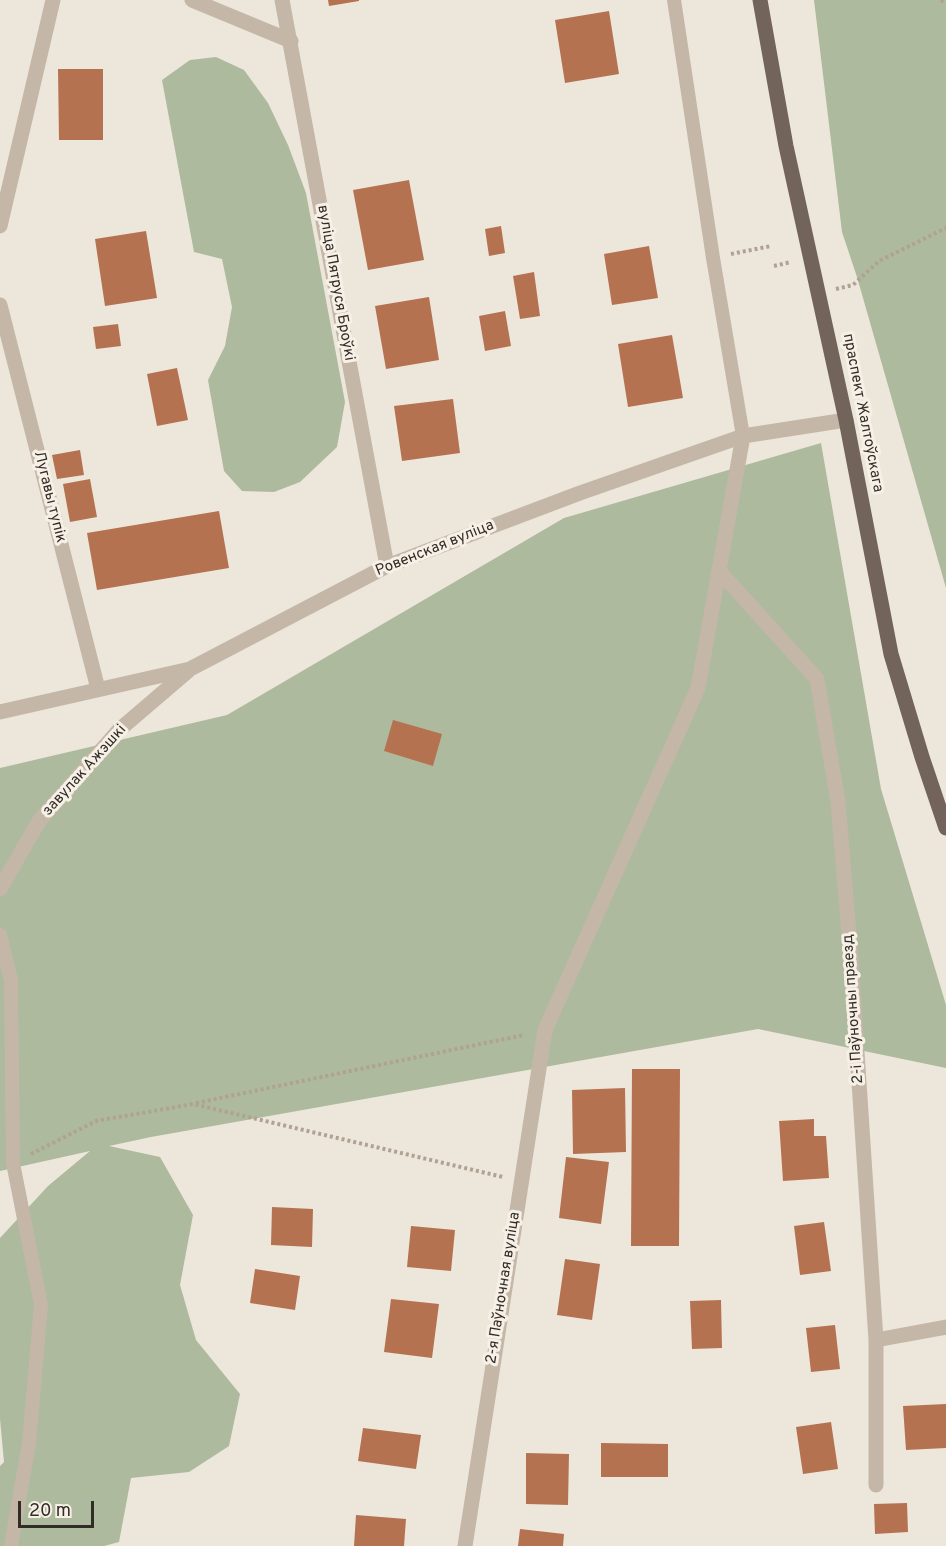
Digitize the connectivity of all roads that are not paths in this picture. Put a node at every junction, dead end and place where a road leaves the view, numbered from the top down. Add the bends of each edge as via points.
1 (53, 0) edge
2 (192, 0) edge
3 (282, 0) edge
4 (674, 0) edge
5 (760, 0) edge
6 (291, 41) junction
7 (0, 226) edge
8 (0, 305) edge
9 (846, 420) junction
10 (743, 436) junction
11 (387, 566) junction
12 (720, 572) junction
13 (190, 669) junction
14 (98, 689) junction
15 (0, 712) edge
16 (946, 828) edge
17 (0, 890) edge
18 (0, 935) edge
19 (946, 1328) edge
20 (876, 1340) junction
21 (876, 1485) dead end
22 (11, 1546) edge
23 (465, 1546) edge

1 - 7 street
2 - 6 street
3 - 6 street, вуліца Пятруся Броўкі
4 - 10 lane
5 - 9 main road, праспект Жалтоўскага via 786,146
6 - 11 street, вуліца Пятруся Броўкі
8 - 14 street, Лугавы тупік
9 - 10 street, Ровенская вуліца
9 - 16 main road, праспект Жалтоўскага via 891,654
10 - 11 street, Ровенская вуліца
10 - 12 street, 2-я Паўночная вуліца
11 - 13 street, Ровенская вуліца
12 - 20 street, 2-і Паўночны праезд via 817,679 838,802
12 - 23 street, 2-я Паўночная вуліца via 698,688 545,1030
13 - 14 street, Ровенская вуліца
13 - 17 street, завулак Ажэшкі via 119,730 39,821
14 - 15 street, Ровенская вуліца
18 - 22 lane via 10,980 13,1163 41,1305 29,1443
19 - 20 street
20 - 21 street, 2-і Паўночны праезд

